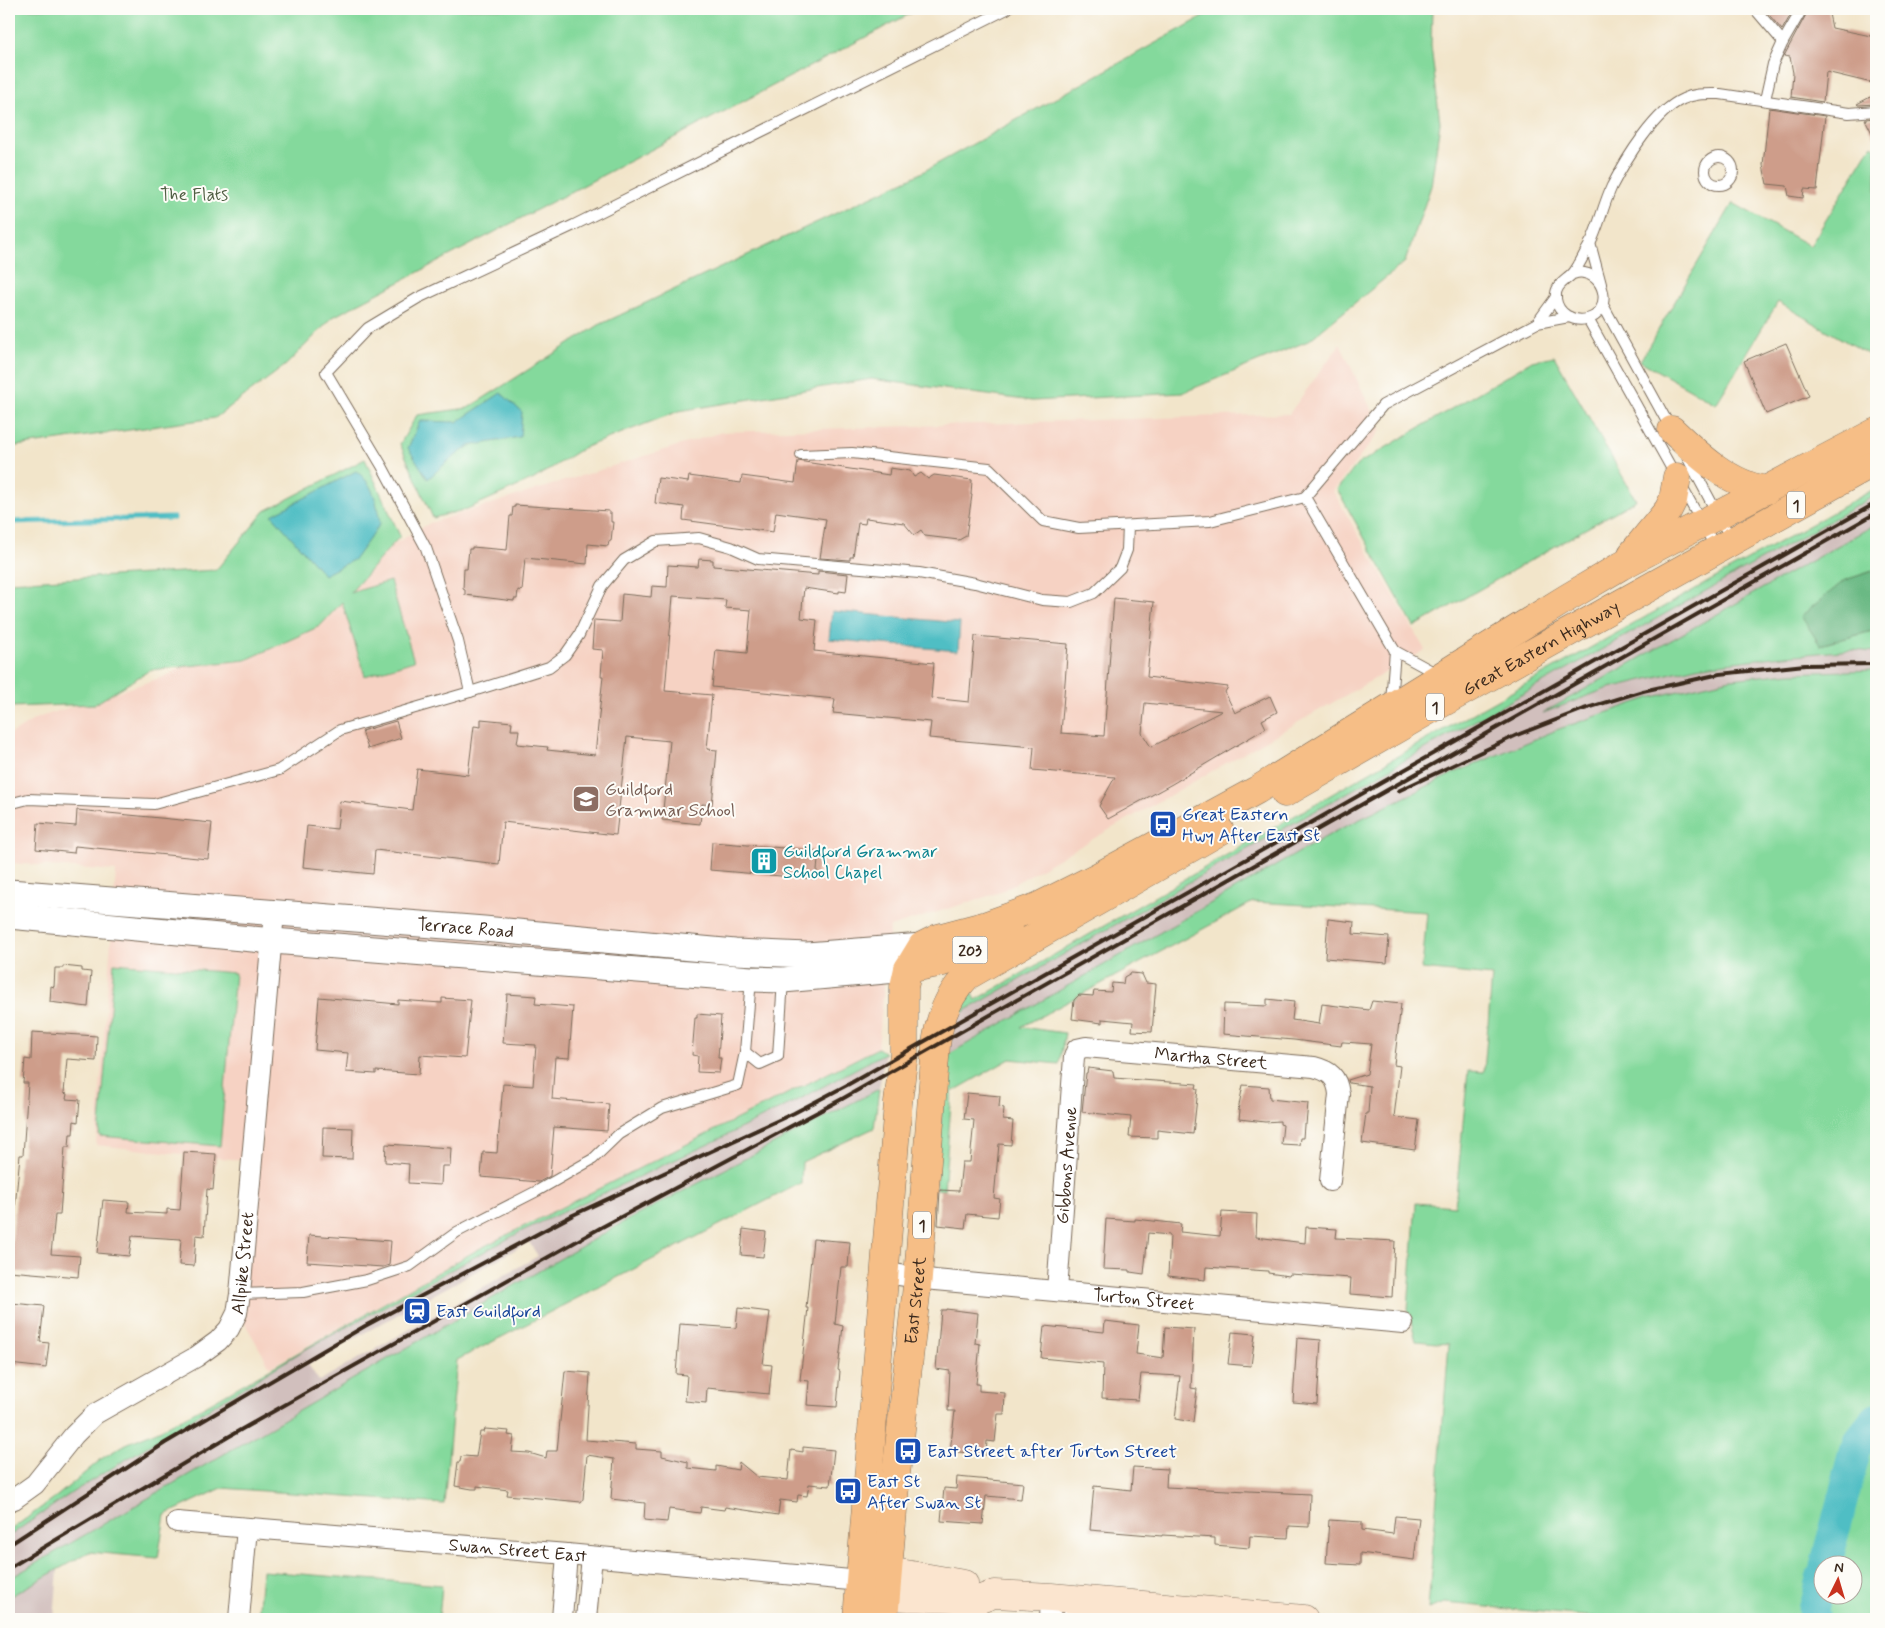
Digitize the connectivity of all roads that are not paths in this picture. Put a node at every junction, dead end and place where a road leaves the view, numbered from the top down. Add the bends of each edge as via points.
1 (1007, 9) edge
2 (1755, 9) edge
3 (1802, 9) edge
4 (1783, 42) junction
5 (1765, 100) junction
6 (1876, 111) edge
7 (1590, 244) junction
8 (1573, 274) junction
9 (1601, 284) junction
10 (1556, 297) junction
11 (1603, 305) junction
12 (1569, 317) junction
13 (1588, 319) junction
14 (1537, 324) junction
15 (1672, 430) junction
16 (1876, 432) edge
17 (801, 455) dead end
18 (1876, 461) edge
19 (1677, 477) junction
20 (1767, 490) junction
21 (1305, 497) junction
22 (1711, 519) junction
23 (1128, 526) junction
24 (1724, 545) junction
25 (1621, 566) junction
26 (1396, 651) junction
27 (1441, 676) junction
28 (470, 692) junction
29 (1390, 706) junction
30 (9, 804) edge
31 (9, 892) edge
32 (274, 913) junction
33 (9, 916) edge
34 (1033, 936) junction
35 (273, 941) junction
36 (922, 946) junction
37 (908, 969) junction
38 (751, 980) junction
39 (783, 980) junction
40 (1086, 1047) joint
41 (745, 1052) junction
42 (1330, 1181) dead end
43 (885, 1273) junction
44 (918, 1277) junction
45 (1057, 1291) junction
46 (240, 1294) junction
47 (1403, 1323) dead end
48 (9, 1501) edge
49 (177, 1522) dead end
50 (246, 1528) junction
51 (567, 1554) junction
52 (592, 1556) junction
53 (861, 1581) junction
54 (886, 1595) edge
55 (1051, 1608) edge
56 (1077, 1610) edge
57 (239, 1619) edge
58 (562, 1619) edge
59 (586, 1619) edge
60 (857, 1619) edge
61 (1304, 1619) edge

1 - 28 lane via 574,225 418,298 368,328 326,372 426,548 458,641
2 - 4 lane
3 - 4 lane
4 - 5 lane via 1773,64
5 - 6 lane via 1849,112
5 - 7 lane via 1698,94 1682,99 1664,111 1646,130 1612,186
7 - 8 lane
7 - 9 lane
8 - 9 lane via 1584,273
8 - 10 lane via 1563,280
9 - 11 lane
10 - 12 lane via 1559,307
10 - 14 lane
11 - 13 lane
11 - 15 lane
12 - 13 lane
12 - 14 lane
13 - 19 lane
14 - 21 lane via 1383,405
15 - 20 highway via 1695,452 1729,476 1746,486
15 - 22 lane
16 - 20 highway, Great Eastern Highway / 1
17 - 23 lane via 852,453 989,468 1043,521 1079,528
18 - 24 highway, Great Eastern Highway / 1
19 - 22 lane
19 - 25 highway via 1668,510
20 - 22 highway, Great Eastern Highway / 1
21 - 23 lane via 1210,521
21 - 26 lane
22 - 24 lane
22 - 24 lane
22 - 25 highway, Great Eastern Highway / 1
23 - 28 lane via 1127,550 1120,568 1094,593 1071,602 1042,600 919,573 758,559 699,538 656,541 624,560 602,586 579,636 565,655 549,667
24 - 34 highway, Great Eastern Highway / 1
25 - 27 highway, Great Eastern Highway / 1
26 - 27 lane
26 - 29 lane
27 - 29 highway, Great Eastern Highway / 1
28 - 30 lane via 340,730 278,770 154,804 28,799
29 - 36 highway, Great Eastern Highway / 1 via 1257,790 1097,877 1037,906
31 - 32 street, Terrace Road
32 - 35 street, Allpike Street
32 - 36 street, Terrace Road via 744,952 807,955
33 - 35 street, Terrace Road / 203
34 - 37 highway, Great Eastern Highway / 203 via 1004,936 942,962
34 - 44 highway, East Street / 1 via 967,976 942,1014 936,1045
35 - 38 street, Terrace Road / 203
35 - 46 street, Allpike Street
36 - 37 highway, East Street / 1
37 - 39 street, Terrace Road / 203
37 - 43 highway, East Street / 1 via 903,992 904,1053
38 - 39 street, Terrace Road / 203
38 - 41 lane
39 - 41 lane via 778,1056 760,1064
40 - 42 street, Martha Street via 1325,1070 1338,1084 1339,1094
40 - 45 street, Gibbons Avenue via 1077,1049 1074,1057
41 - 46 lane via 738,1085 662,1108 619,1134 593,1159 457,1232 410,1266 367,1280 303,1292
43 - 44 street, Turton Street
43 - 53 highway, East Street / 1
44 - 45 street, Turton Street
44 - 54 highway, East Street / 1
45 - 47 street, Turton Street
46 - 48 street, Allpike Street via 230,1328 218,1341 96,1414 74,1435 35,1484
49 - 50 street, Swan Street East
50 - 51 street, Swan Street East
50 - 57 street
51 - 52 street, Swan Street East
51 - 58 street
52 - 53 street, Swan Street East
52 - 59 street
53 - 54 main road
53 - 60 highway, East Street / 1
54 - 55 main road via 980,1586 994,1594
55 - 56 main road
56 - 61 main road

